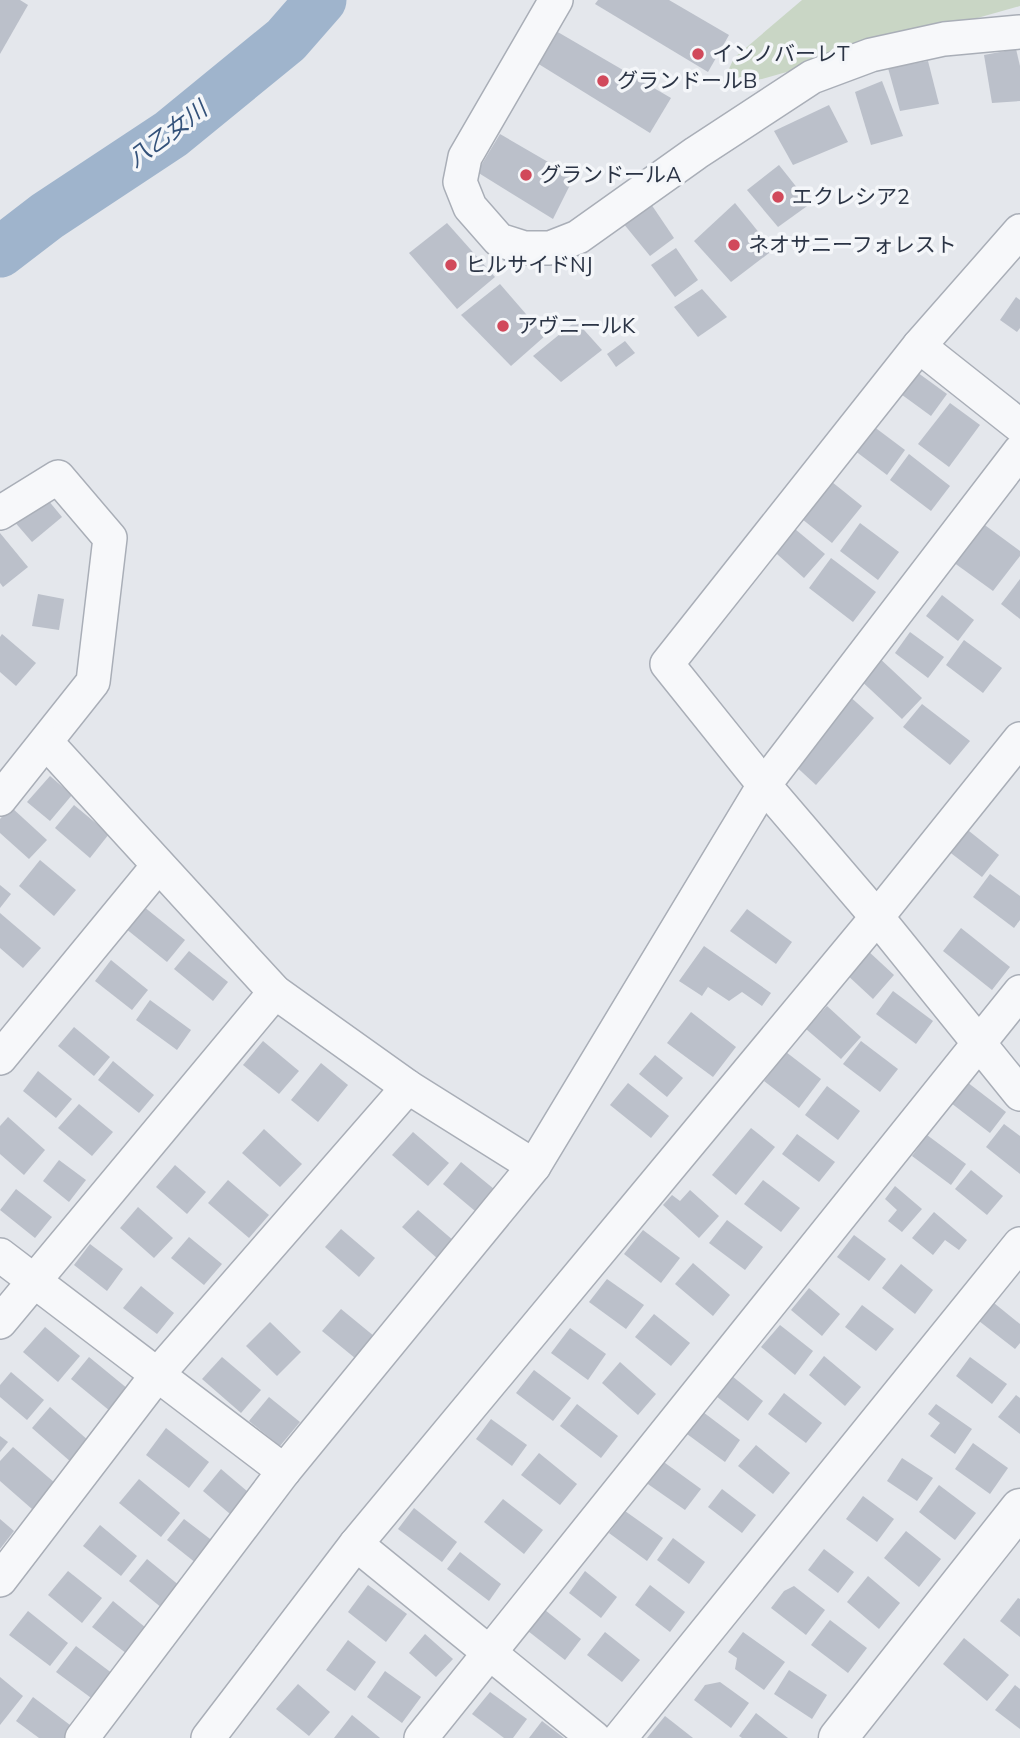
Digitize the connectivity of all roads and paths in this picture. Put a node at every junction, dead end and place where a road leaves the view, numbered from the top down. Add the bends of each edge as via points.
1 (556, 0) edge
2 (1020, 32) edge
3 (1020, 231) edge
4 (919, 346) junction
5 (1020, 426) edge
6 (1020, 451) edge
7 (0, 513) edge
8 (1020, 739) edge
9 (46, 743) junction
10 (764, 785) junction
11 (0, 799) edge
12 (158, 866) junction
13 (877, 917) junction
14 (275, 992) junction
15 (1020, 992) edge
16 (979, 1044) junction
17 (0, 1058) edge
18 (408, 1087) junction
19 (1020, 1094) edge
20 (534, 1166) junction
21 (1020, 1244) edge
22 (0, 1255) edge
23 (33, 1280) junction
24 (0, 1322) edge
25 (157, 1375) junction
26 (284, 1471) junction
27 (1020, 1508) edge
28 (356, 1544) junction
29 (0, 1580) edge
30 (490, 1652) junction
31 (82, 1738) edge
32 (208, 1738) edge
33 (421, 1738) edge
34 (594, 1738) edge
35 (620, 1738) edge
36 (838, 1738) edge

1 - 2 street via 465,157 460,182 470,207 499,240 524,248 550,248 578,237 812,77 871,55 932,42
3 - 4 street
4 - 5 street
4 - 10 street via 667,664
6 - 10 street
7 - 9 street via 58,477 110,538 93,682
8 - 13 street
9 - 11 street
9 - 12 street
10 - 13 street
10 - 20 street
12 - 14 street
12 - 17 street
13 - 16 street
13 - 28 street
14 - 18 street
14 - 23 street
15 - 16 street
16 - 19 street
16 - 30 street
18 - 20 street
18 - 25 street
20 - 26 street
21 - 35 street
22 - 23 street
23 - 24 street
23 - 25 street
25 - 26 street
25 - 29 street
26 - 31 street
27 - 36 street
28 - 30 street
28 - 32 street
30 - 33 street
30 - 34 street

